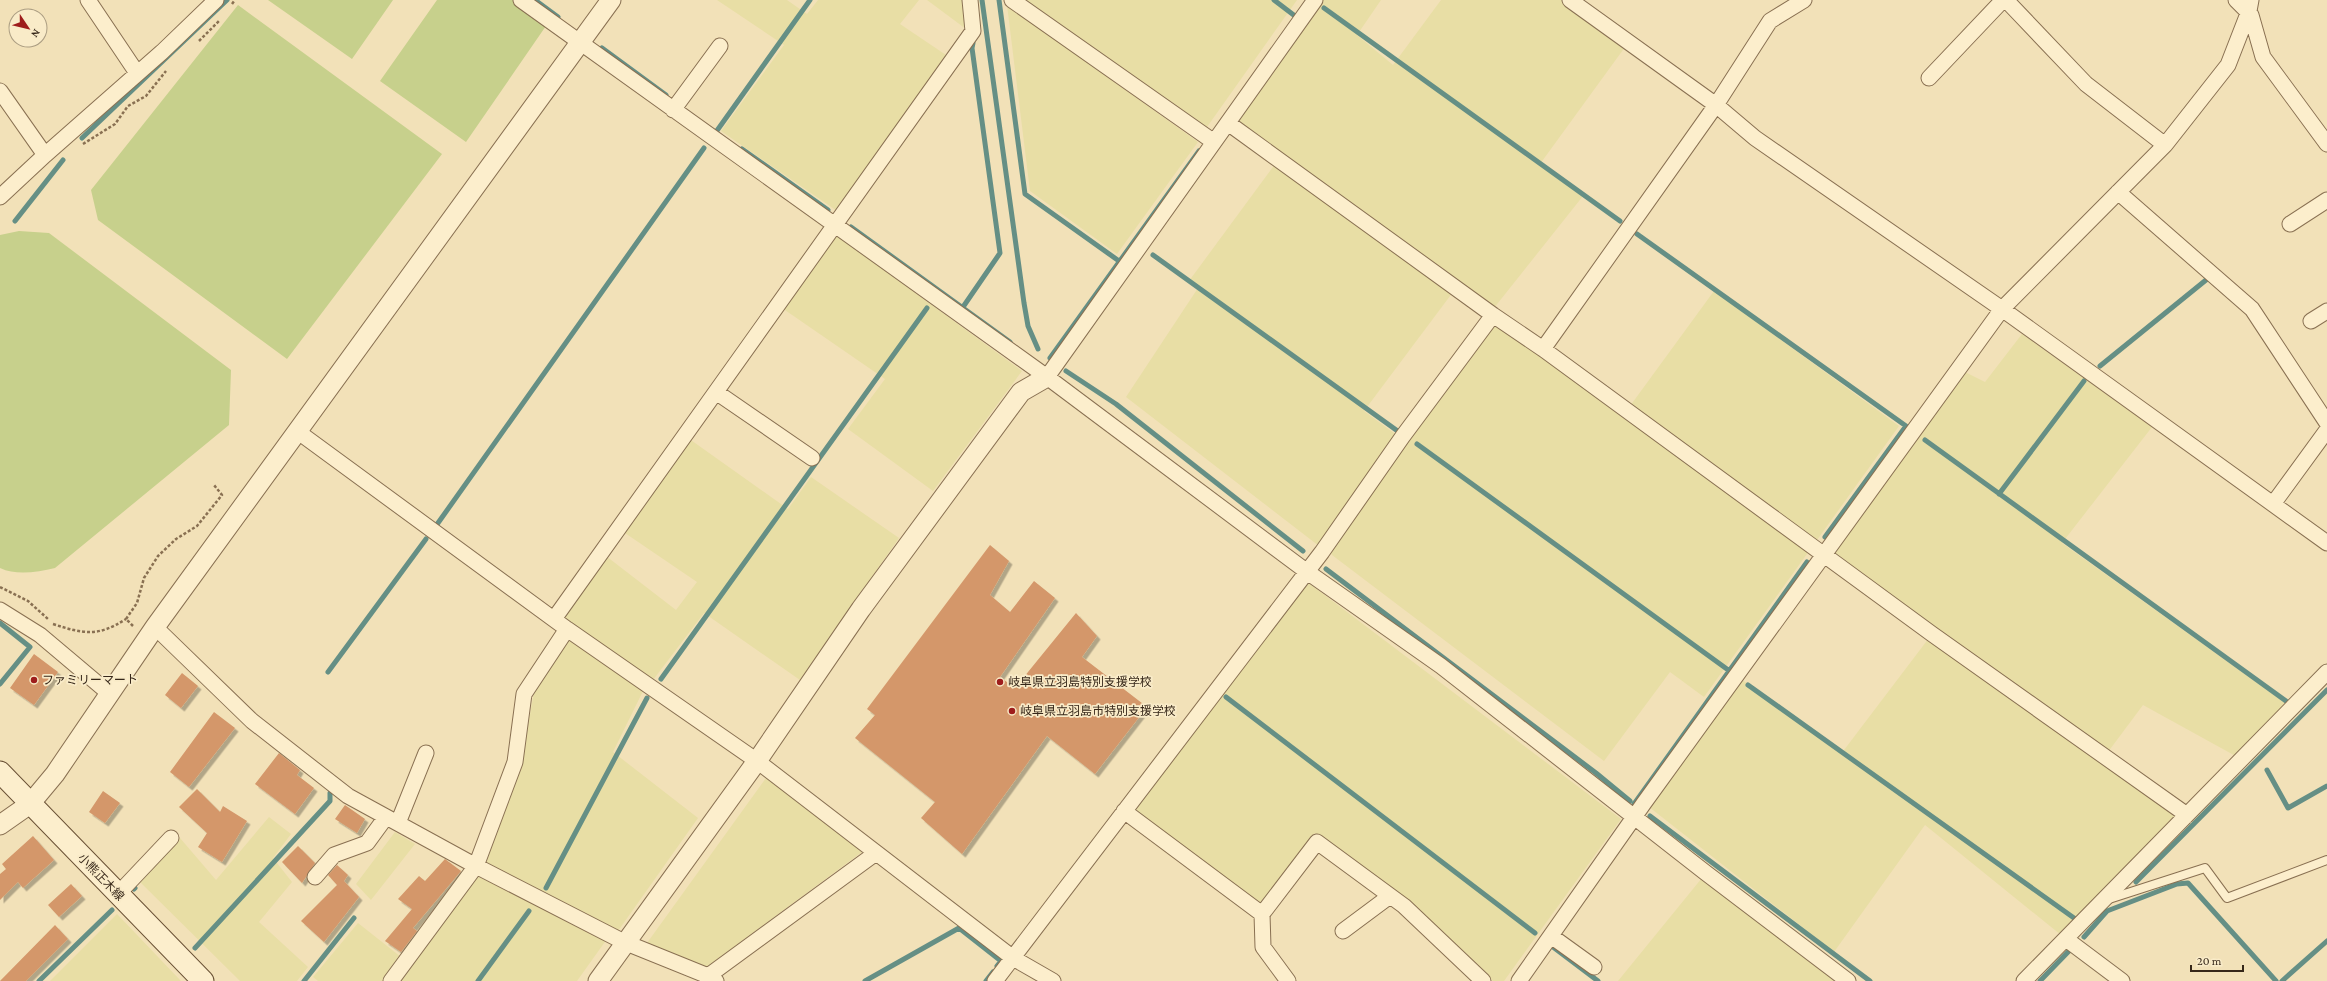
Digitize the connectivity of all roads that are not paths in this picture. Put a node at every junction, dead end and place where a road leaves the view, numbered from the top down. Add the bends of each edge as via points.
1 (88, 0) edge
2 (216, 0) edge
3 (521, 0) edge
4 (611, 0) edge
5 (970, 0) edge
6 (1012, 0) edge
7 (1315, 0) edge
8 (1570, 0) edge
9 (1804, 0) edge
10 (2003, 0) edge
11 (2006, 0) edge
12 (2236, 0) edge
13 (2250, 6) edge
14 (580, 43) junction
15 (720, 46) dead end
16 (137, 73) junction
17 (1929, 78) dead end
18 (0, 91) edge
19 (1716, 105) junction
20 (673, 110) junction
21 (1228, 123) junction
22 (1214, 142) junction
23 (2327, 144) edge
24 (2165, 145) junction
25 (45, 155) junction
26 (2118, 192) junction
27 (0, 197) edge
28 (2327, 200) edge
29 (835, 224) junction
30 (2290, 224) dead end
31 (2002, 309) junction
32 (2327, 311) edge
33 (1493, 315) junction
34 (2311, 322) dead end
35 (1543, 349) junction
36 (1046, 377) junction
37 (716, 392) junction
38 (2327, 422) edge
39 (2327, 430) edge
40 (297, 431) junction
41 (812, 458) dead end
42 (2273, 504) junction
43 (2327, 543) edge
44 (1824, 555) junction
45 (1306, 571) junction
46 (0, 610) edge
47 (554, 619) junction
48 (147, 629) junction
49 (567, 629) junction
50 (2327, 672) edge
51 (110, 694) junction
52 (426, 753) dead end
53 (757, 761) junction
54 (0, 772) edge
55 (30, 804) junction
56 (1124, 811) junction
57 (2187, 815) junction
58 (1634, 818) junction
59 (392, 820) junction
60 (0, 825) edge
61 (171, 838) dead end
62 (876, 853) junction
63 (2327, 860) edge
64 (476, 866) junction
65 (315, 877) dead end
66 (118, 894) junction
67 (1390, 896) junction
68 (2106, 900) junction
69 (1262, 914) junction
70 (1343, 931) dead end
71 (1551, 936) junction
72 (2066, 939) junction
73 (624, 942) junction
74 (1013, 958) junction
75 (1594, 967) dead end
76 (712, 978) edge
77 (203, 981) edge
78 (391, 981) edge
79 (598, 981) edge
80 (995, 981) edge
81 (1053, 981) edge
82 (1288, 981) edge
83 (1483, 981) edge
84 (1519, 981) edge
85 (1848, 981) edge
86 (2024, 981) edge
87 (2122, 981) edge

1 - 16 street
2 - 16 street
3 - 14 street
4 - 14 street
5 - 29 street via 973,31
6 - 22 street
7 - 21 street
8 - 19 street
9 - 19 street via 1770,21
10 - 17 street
11 - 24 street via 2086,84
12 - 13 street
13 - 23 street via 2263,56
13 - 24 street via 2228,65
14 - 20 street
14 - 40 street
15 - 20 street
16 - 25 street
18 - 25 street
19 - 31 street via 1755,138
19 - 35 street
20 - 29 street
21 - 22 street
21 - 33 street
22 - 36 street
24 - 26 street
25 - 27 street
26 - 31 street
26 - 38 street via 2252,308
28 - 30 street
29 - 36 street
29 - 37 street
31 - 42 street
31 - 44 street
32 - 34 street
33 - 35 street
33 - 45 street
35 - 44 street
36 - 45 street
36 - 53 street via 1021,392 861,609
37 - 41 street
37 - 47 street
39 - 42 street
40 - 47 street
40 - 48 street
42 - 43 street
44 - 57 street
44 - 58 street
45 - 56 street
45 - 58 street via 1441,666
46 - 51 street via 40,635
47 - 49 street
48 - 51 street
48 - 59 street via 252,721 348,796
49 - 53 street
49 - 64 street via 524,694 515,762
50 - 57 street
51 - 55 street via 55,774
52 - 59 street
53 - 62 street
53 - 73 street
54 - 55 main road, 小熊正木線
55 - 60 street
55 - 66 main road, 小熊正木線
56 - 69 street
56 - 74 street
57 - 68 street
58 - 71 street
58 - 85 street
59 - 64 street
59 - 65 street via 367,843 334,855
61 - 66 street
62 - 74 street
62 - 76 street
63 - 68 lane via 2227,898 2204,868
64 - 73 street
64 - 78 street
66 - 77 main road, 小熊正木線
67 - 69 street via 1317,842
67 - 70 street
67 - 83 street via 1404,906
68 - 72 street
69 - 82 street via 1263,946
71 - 75 street
71 - 84 street
72 - 86 street
72 - 87 street
73 - 76 street
73 - 79 street
74 - 80 street
74 - 81 street

